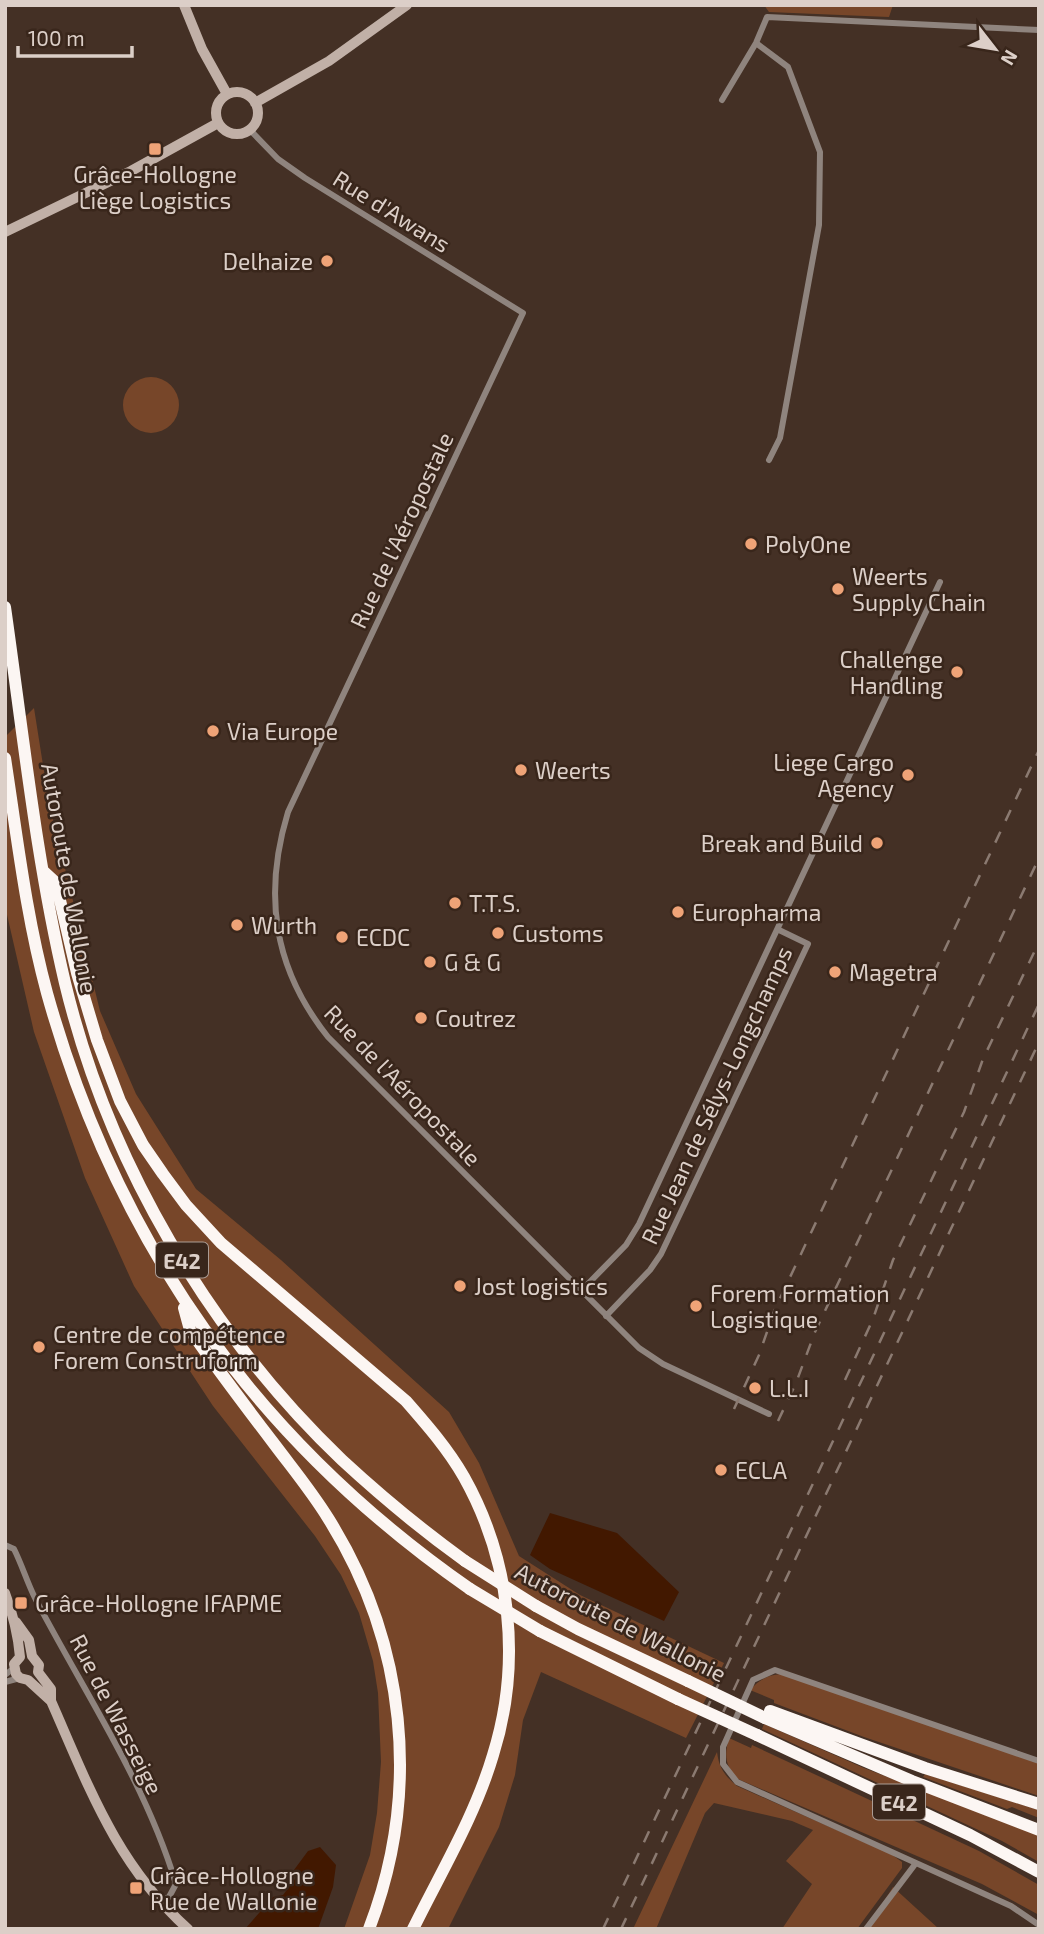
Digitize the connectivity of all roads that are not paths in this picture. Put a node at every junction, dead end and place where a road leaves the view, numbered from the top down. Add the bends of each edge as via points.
1 (184, 5) edge
2 (407, 5) edge
3 (1039, 30) edge
4 (756, 43) junction
5 (227, 94) junction
6 (722, 100) dead end
7 (256, 103) junction
8 (218, 123) junction
9 (250, 130) junction
10 (5, 232) edge
11 (523, 313) joint
12 (769, 460) dead end
13 (940, 582) dead end
14 (5, 607) edge
15 (5, 758) edge
16 (43, 871) junction
17 (779, 930) junction
18 (581, 1291) junction
19 (180, 1294) junction
20 (606, 1316) junction
21 (769, 1414) dead end
22 (5, 1545) edge
23 (5, 1593) edge
24 (16, 1622) junction
25 (32, 1656) junction
26 (20, 1657) junction
27 (10, 1672) edge
28 (38, 1672) junction
29 (24, 1679) junction
30 (5, 1682) edge
31 (51, 1700) junction
32 (767, 1714) junction
33 (1039, 1762) edge
34 (1039, 1804) edge
35 (1039, 1830) edge
36 (916, 1863) junction
37 (1039, 1872) edge
38 (160, 1901) junction
39 (1039, 1925) edge
40 (188, 1929) edge
41 (369, 1929) edge
42 (413, 1929) edge
43 (866, 1929) edge

1 - 5 street
2 - 7 street via 329,61
3 - 4 street via 767,17
4 - 6 street
4 - 12 street via 788,67 820,152 819,225 780,438
5 - 7 street via 243,93
5 - 8 street via 216,110
7 - 9 street via 258,117
8 - 9 street via 236,134
8 - 10 street
9 - 11 street, Rue d'Awans via 305,178
11 - 18 street, Rue de l'Aéropostale via 288,811 275,867 274,901 284,958 312,1017
13 - 17 street, Rue Jean de Sélys-Longchamps
14 - 16 highway, Autoroute de Wallonie / E42
15 - 19 highway, Autoroute de Wallonie / E42 via 31,922 74,1080 132,1212
16 - 32 highway, Autoroute de Wallonie / E42, bridge via 66,985 92,1073 128,1158 197,1284 250,1357 310,1427 409,1519 536,1606 688,1681
16 - 42 highway via 56,883 77,973 120,1101 156,1164 221,1243 412,1408 464,1477 491,1537 507,1605 508,1684 501,1724 478,1796
17 - 18 street, Rue Jean de Sélys-Longchamps via 639,1224 626,1245
17 - 20 street, Rue Jean de Sélys-Longchamps via 808,943 661,1254
18 - 20 street, Rue de l'Aéropostale
19 - 37 highway, Autoroute de Wallonie / E42, bridge via 234,1371 294,1440 395,1533 470,1589 540,1631
19 - 41 highway via 190,1330 307,1487 347,1550 387,1650 400,1723 400,1796 388,1870
20 - 21 street, Rue de l'Aéropostale via 656,1361
22 - 38 street, Rue de Wasseige via 14,1549 34,1595 119,1746 168,1857 176,1884 169,1897
23 - 24 street
24 - 25 street via 29,1640
24 - 26 street
25 - 26 street
25 - 28 street
26 - 27 street
27 - 29 street
28 - 29 street
28 - 31 street via 48,1682
29 - 30 street
29 - 31 street
31 - 38 street via 105,1822 125,1857
32 - 34 highway
32 - 35 highway, Autoroute de Wallonie / E42 via 912,1781
33 - 36 street via 775,1670 754,1680 723,1747 728,1773 737,1783
36 - 39 street via 1011,1906
36 - 43 street
38 - 40 street

